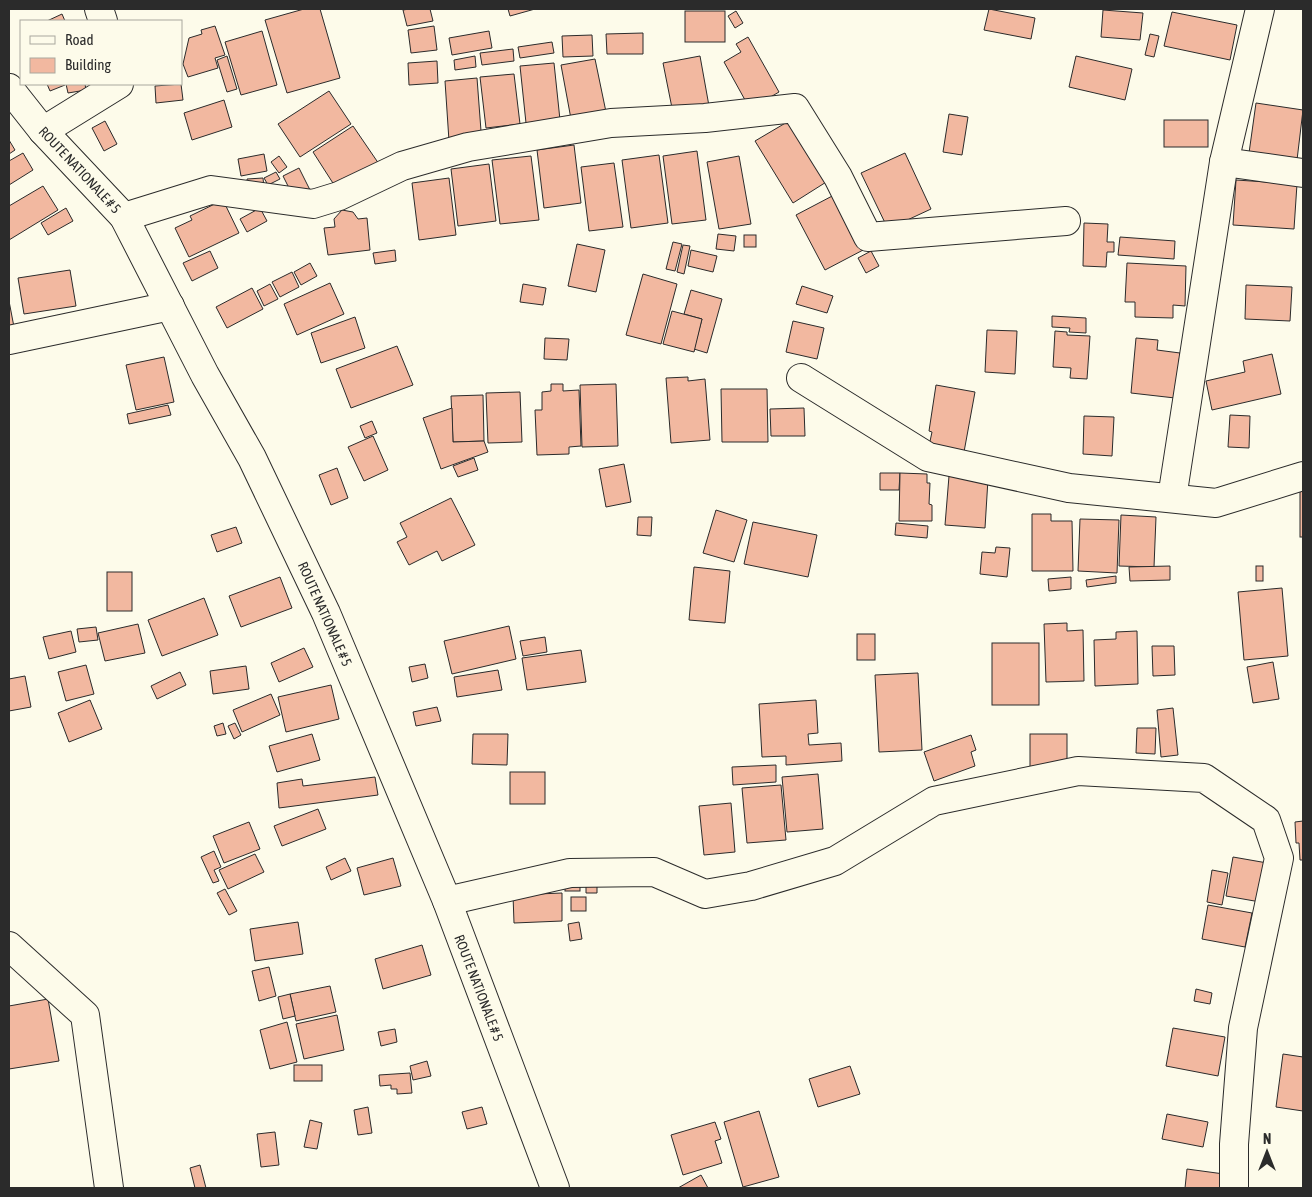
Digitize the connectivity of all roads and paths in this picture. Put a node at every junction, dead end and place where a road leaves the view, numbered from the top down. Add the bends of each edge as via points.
1 (1260, 9) edge
2 (117, 85) edge
3 (9, 88) edge
4 (43, 132) junction
5 (1224, 162) junction
6 (1303, 173) edge
7 (124, 217) junction
8 (1066, 221) dead end
9 (170, 306) junction
10 (9, 340) edge
11 (800, 378) dead end
12 (1303, 476) edge
13 (1172, 498) junction
14 (446, 901) junction
15 (9, 946) edge
16 (109, 1188) edge
17 (555, 1188) edge
18 (1234, 1188) edge

1 - 5 street
2 - 4 street
3 - 4 street, ROUTE NATIONALE # 5
4 - 7 street, ROUTE NATIONALE # 5
5 - 6 street
5 - 13 street
7 - 8 street via 211,190 313,204 339,196 402,166 468,147 612,123 704,118 795,108 838,177 868,237
7 - 9 street, ROUTE NATIONALE # 5
9 - 10 street
9 - 14 street, ROUTE NATIONALE # 5 via 252,458 326,613
11 - 13 street via 928,457 1069,488
12 - 13 street via 1216,502
14 - 17 street, ROUTE NATIONALE # 5
14 - 18 street via 570,873 654,872 705,894 751,886 835,860 934,801 1078,772 1204,778 1266,820 1279,858 1243,1028
15 - 16 street via 85,1015

